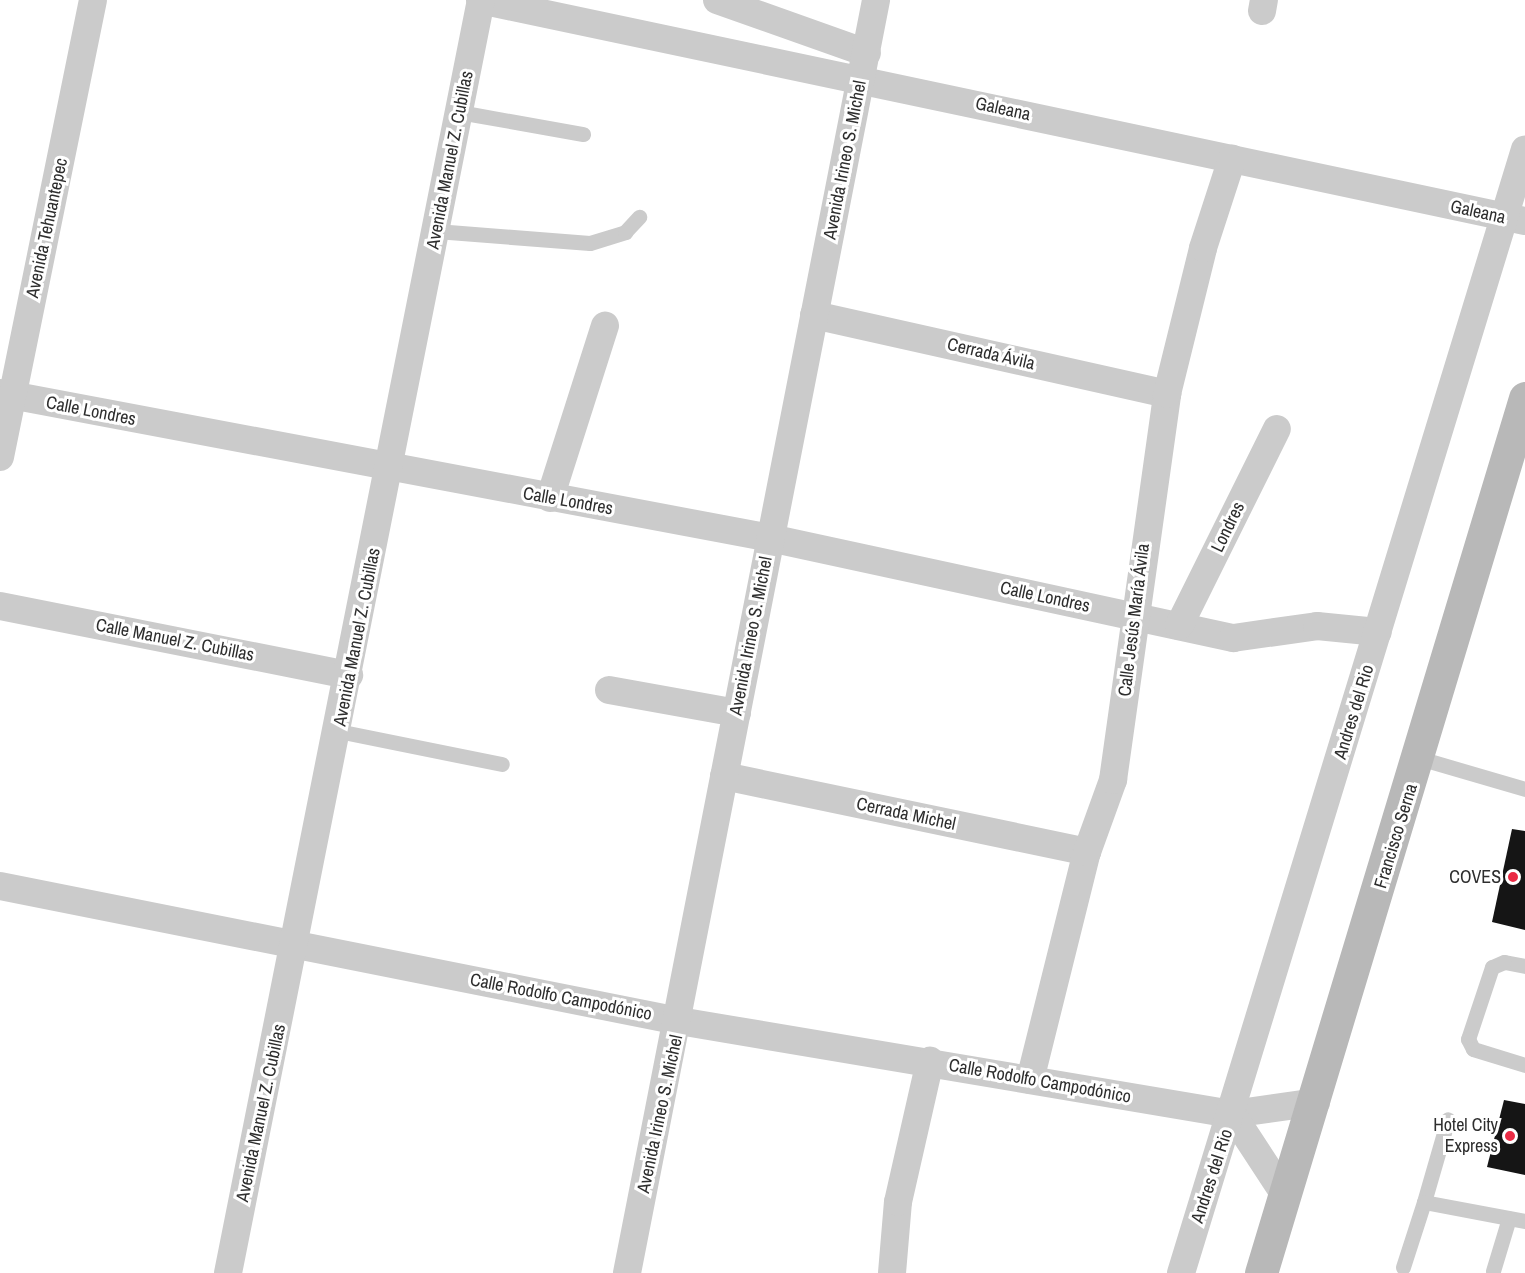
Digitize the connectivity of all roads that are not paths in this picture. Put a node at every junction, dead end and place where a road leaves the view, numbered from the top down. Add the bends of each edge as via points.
1 (93, 0) edge
2 (480, 0) edge
3 (717, 0) edge
4 (876, 0) edge
5 (864, 66) junction
6 (459, 112) junction
7 (583, 134) dead end
8 (1525, 149) edge
9 (1232, 159) junction
10 (639, 217) dead end
11 (1515, 220) edge
12 (436, 231) junction
13 (814, 315) junction
14 (605, 326) dead end
15 (6, 394) edge
16 (1167, 394) junction
17 (1525, 398) edge
18 (1277, 429) dead end
19 (0, 457) edge
20 (390, 469) junction
21 (550, 498) junction
22 (770, 538) junction
23 (0, 606) edge
24 (1135, 616) junction
25 (1179, 626) junction
26 (1378, 632) junction
27 (349, 675) junction
28 (609, 690) dead end
29 (736, 713) junction
30 (338, 731) junction
31 (1419, 758) junction
32 (502, 764) dead end
33 (724, 776) junction
34 (1525, 789) edge
35 (1087, 852) junction
36 (0, 886) edge
37 (296, 944) junction
38 (1525, 966) edge
39 (679, 1021) junction
40 (930, 1061) junction
41 (1525, 1065) edge
42 (1030, 1080) junction
43 (1316, 1102) junction
44 (1232, 1114) junction
45 (1448, 1119) dead end
46 (1285, 1195) junction
47 (1424, 1202) junction
48 (1509, 1218) junction
49 (1525, 1221) edge
50 (1403, 1267) dead end
51 (1493, 1271) dead end
52 (228, 1273) edge
53 (627, 1273) edge
54 (892, 1273) edge
55 (1181, 1273) edge
56 (1262, 1273) edge

1 - 15 street, Avenida Tehuantepec
2 - 5 street, Galeana
2 - 6 street, Avenida Manuel Z. Cubillas
3 - 5 street
4 - 5 street, Avenida Irineo S. Michel
5 - 9 street, Galeana
5 - 13 street, Avenida Irineo S. Michel
6 - 7 lane
6 - 12 street, Avenida Manuel Z. Cubillas
8 - 11 street, Andres del Rio
9 - 11 street, Galeana
9 - 16 street, Calle Jesús María Ávila via 1203,248
10 - 12 lane via 625,232 590,243
11 - 26 street, Andres del Rio
12 - 20 street, Avenida Manuel Z. Cubillas
13 - 16 street, Cerrada Ávila
13 - 22 street, Avenida Irineo S. Michel
14 - 21 street
15 - 19 street, Avenida Tehuantepec
15 - 20 street, Calle Londres
16 - 24 street, Calle Jesús María Ávila
17 - 31 main road, Francisco Serna
18 - 25 street, Londres
20 - 21 street, Calle Londres
20 - 27 street, Avenida Manuel Z. Cubillas
21 - 22 street, Calle Londres
22 - 24 street, Calle Londres
22 - 29 street, Avenida Irineo S. Michel
23 - 27 street, Calle Manuel Z. Cubillas
24 - 25 street, Calle Londres
24 - 35 street, Calle Jesús María Ávila via 1113,780
25 - 26 street, Calle Londres via 1233,638 1317,626
26 - 44 street, Andres del Rio
27 - 30 street, Avenida Manuel Z. Cubillas
28 - 29 street
29 - 33 street, Avenida Irineo S. Michel
30 - 32 lane
30 - 37 street, Avenida Manuel Z. Cubillas
31 - 34 lane
31 - 43 main road, Francisco Serna
33 - 35 street, Cerrada Michel
33 - 39 street, Avenida Irineo S. Michel
35 - 42 street, Calle Jesús María Ávila
36 - 37 street, Calle Rodolfo Campodónico
37 - 39 street, Calle Rodolfo Campodónico
37 - 52 street, Avenida Manuel Z. Cubillas
38 - 41 lane via 1504,962 1492,967 1468,1039 1473,1048
39 - 40 street, Calle Rodolfo Campodónico
39 - 53 street, Avenida Irineo S. Michel
40 - 42 street, Calle Rodolfo Campodónico
40 - 54 street via 898,1202
42 - 44 street, Calle Rodolfo Campodónico
43 - 44 street, Calle Rodolfo Campodónico
43 - 46 main road, Francisco Serna
44 - 46 street
44 - 55 street, Andres del Rio
45 - 47 lane
46 - 56 main road, Francisco Serna
47 - 48 lane
47 - 50 lane
48 - 49 lane
48 - 51 lane

